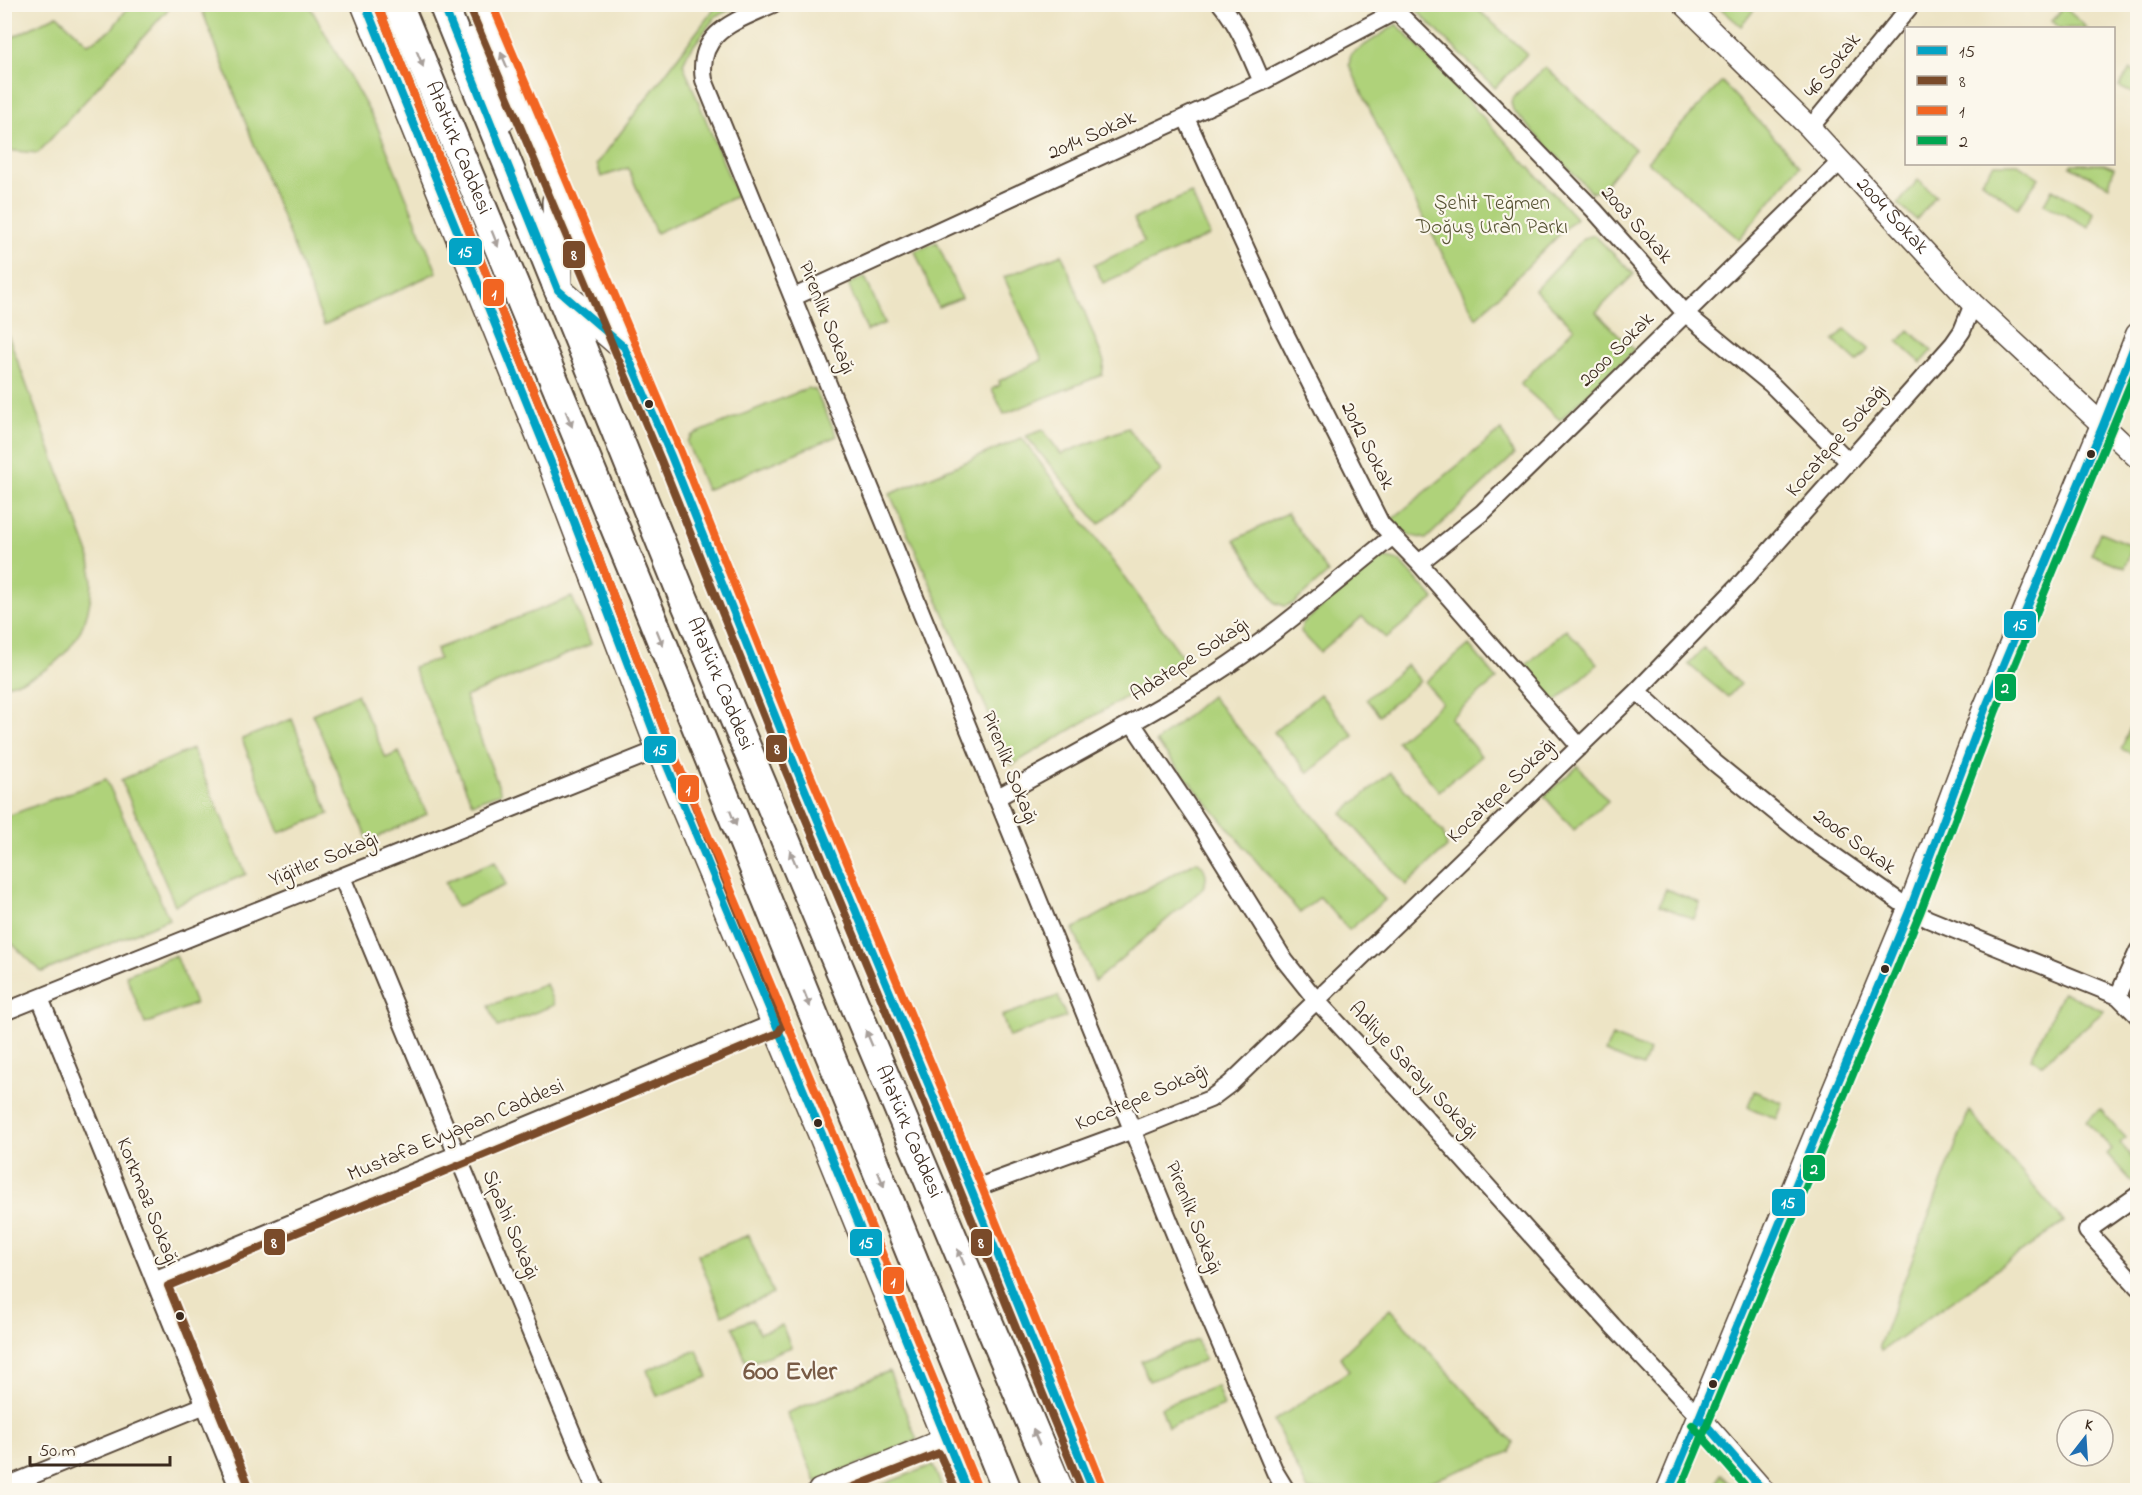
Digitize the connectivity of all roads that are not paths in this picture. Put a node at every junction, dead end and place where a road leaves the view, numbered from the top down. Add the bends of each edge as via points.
1 (365, 4) edge
2 (398, 4) edge
3 (443, 4) edge
4 (457, 4) edge
5 (480, 4) edge
6 (773, 4) edge
7 (1221, 4) edge
8 (1684, 4) edge
9 (1912, 4) edge
10 (1399, 8) edge
11 (1262, 82) junction
12 (1186, 118) junction
13 (1810, 128) junction
14 (1841, 161) junction
15 (556, 185) junction
16 (558, 290) junction
17 (794, 297) junction
18 (1973, 304) junction
19 (1686, 314) junction
20 (2138, 335) edge
21 (624, 347) junction
22 (2103, 425) junction
23 (2138, 458) edge
24 (1849, 462) junction
25 (1393, 536) junction
26 (1419, 563) junction
27 (1637, 691) junction
28 (1132, 723) junction
29 (1581, 747) junction
30 (660, 749) junction
31 (996, 798) junction
32 (342, 877) junction
33 (1910, 909) junction
34 (2138, 951) edge
35 (2118, 996) junction
36 (40, 998) junction
37 (1317, 1000) junction
38 (4, 1012) edge
39 (2138, 1016) edge
40 (774, 1023) junction
41 (1133, 1130) junction
42 (456, 1155) junction
43 (970, 1190) junction
44 (2138, 1195) edge
45 (154, 1280) junction
46 (2138, 1287) edge
47 (205, 1405) junction
48 (1700, 1418) junction
49 (945, 1439) junction
50 (4, 1487) edge
51 (240, 1491) edge
52 (596, 1491) edge
53 (819, 1491) edge
54 (967, 1491) edge
55 (1008, 1491) edge
56 (1059, 1491) edge
57 (1093, 1491) edge
58 (1286, 1491) edge
59 (1670, 1491) edge
60 (1763, 1491) edge

1 - 30 main road via 599,584
2 -> 55 highway, Atatürk Caddesi
3 - 16 highway, Atatürk Caddesi
4 - 16 main road via 490,82
15 -> 5 main road, Atatürk Caddesi
6 - 17 street, Pirenlik Sokağı via 720,30 703,58 704,80
7 - 11 street via 1240,33
8 - 13 street, 2004 Sokak
9 - 13 street, 46 Sokak
10 - 11 street, 2014 Sokak
10 - 19 street, 2003 Sokak via 1578,194
11 - 12 street, 2014 Sokak
12 - 17 street, 2014 Sokak
12 - 25 street, 2012 Sokak via 1280,323 1381,524
13 - 14 street, 2004 Sokak
14 - 18 street, 2004 Sokak
14 - 19 street, 2000 Sokak
15 - 16 main road
15 - 21 main road, Atatürk Caddesi
16 - 21 main road
56 -> 16 highway, Atatürk Caddesi
17 - 31 street, Pirenlik Sokağı
18 - 22 street, 2004 Sokak
18 - 24 street, Kocatepe Sokağı via 1953,344
19 - 24 street, 2003 Sokak via 1771,384
19 - 26 street, 2000 Sokak via 1483,512
20 - 22 main road
21 - 43 main road, Atatürk Caddesi
22 - 23 street, 2004 Sokak
22 - 33 main road via 1985,709
24 - 27 street, Kocatepe Sokağı via 1743,581
25 - 26 street, 2012 Sokak
25 - 28 street, Adatepe Sokağı via 1278,629 1214,674
26 - 29 street, 2012 Sokak
27 - 29 street, Kocatepe Sokağı
27 - 33 street, 2006 Sokak via 1715,763 1800,832
28 - 31 street, Adatepe Sokağı
28 - 37 street, Adliye Sarayı Sokağı via 1285,961
29 - 37 street, Kocatepe Sokağı
30 - 32 street, Yiğitler Sokağı
30 - 40 main road
31 - 41 street, Pirenlik Sokağı
32 - 36 street, Yiğitler Sokağı
32 - 42 street, Sipahi Sokağı
33 - 35 street, 2006 Sokak
33 - 48 main road
34 - 35 street
35 - 39 street, 2006 Sokak
36 - 38 street, Yiğitler Sokağı
36 - 45 street, Korkmaz Sokağı
37 - 41 street, Kocatepe Sokağı via 1210,1099
37 - 48 street, Adliye Sarayı Sokağı
40 - 42 street, Mustafa Evyapan Caddesi
40 - 49 main road
41 - 43 street, Kocatepe Sokağı
41 - 58 street, Pirenlik Sokağı via 1204,1307
42 - 45 street, Mustafa Evyapan Caddesi
42 - 52 street, Sipahi Sokağı
43 - 57 main road, Atatürk Caddesi
44 - 46 street via 2087,1231
45 - 47 street, Korkmaz Sokağı
47 - 50 street
47 - 51 street, Korkmaz Sokağı
48 - 59 main road
48 - 60 street
49 - 53 street
49 - 54 main road

